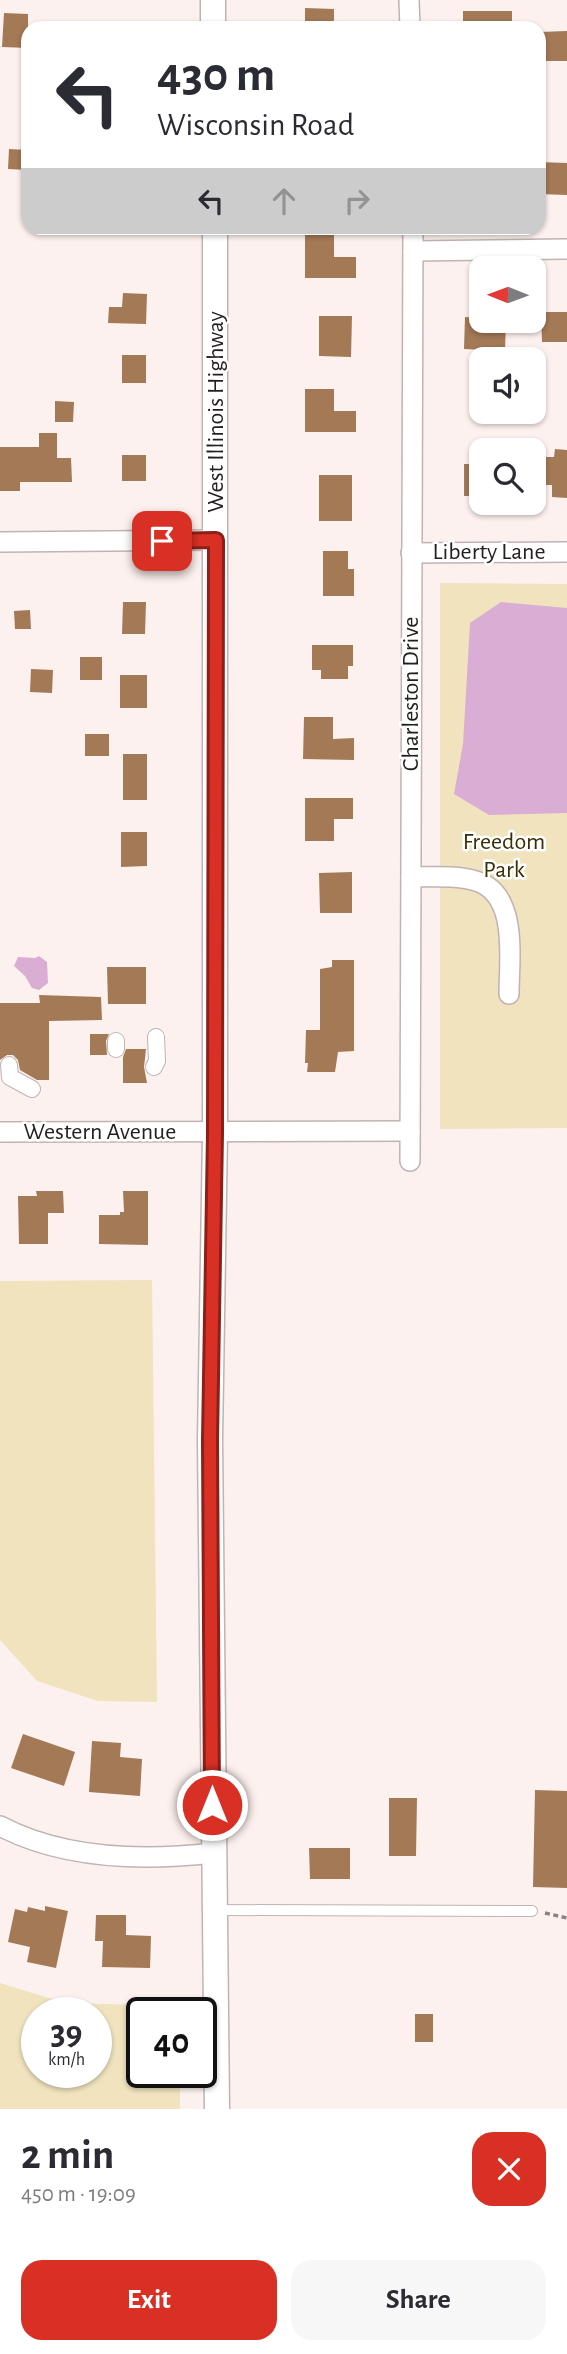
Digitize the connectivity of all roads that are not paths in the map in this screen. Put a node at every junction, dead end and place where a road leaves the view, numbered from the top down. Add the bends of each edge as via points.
1 (213, 0) edge
2 (409, 0) edge
3 (213, 21) edge
4 (410, 21) edge
5 (215, 235) edge
6 (413, 235) edge
7 (567, 249) edge
8 (413, 251) junction
9 (216, 540) junction
10 (0, 542) edge
11 (567, 552) edge
12 (411, 553) junction
13 (411, 877) junction
14 (509, 993) dead end
15 (156, 1037) dead end
16 (9, 1065) dead end
17 (153, 1067) dead end
18 (32, 1089) dead end
19 (410, 1131) junction
20 (0, 1132) edge
21 (215, 1133) junction
22 (410, 1161) dead end
23 (0, 1826) edge
24 (213, 1853) junction
25 (215, 1910) junction
26 (532, 1910) road end
27 (217, 2109) edge

1 - 3 street
2 - 4 street
5 - 9 street, West Illinois Highway
6 - 8 street, Charleston Drive
7 - 8 street
8 - 12 street, Charleston Drive
9 - 10 street
9 - 21 street, West Illinois Highway
11 - 12 street, Liberty Lane
12 - 13 street, Charleston Drive
13 - 14 street via 479,882 498,896 509,921
13 - 19 street, Charleston Drive
15 - 17 street
16 - 18 street via 10,1077
19 - 21 street, Western Avenue
19 - 22 street, Charleston Drive
20 - 21 street, Western Avenue
21 - 24 street, West Illinois Highway via 210,1440
23 - 24 street via 89,1852 130,1856
24 - 25 street, West Illinois Highway
25 - 26 lane
25 - 27 street, West Illinois Highway

